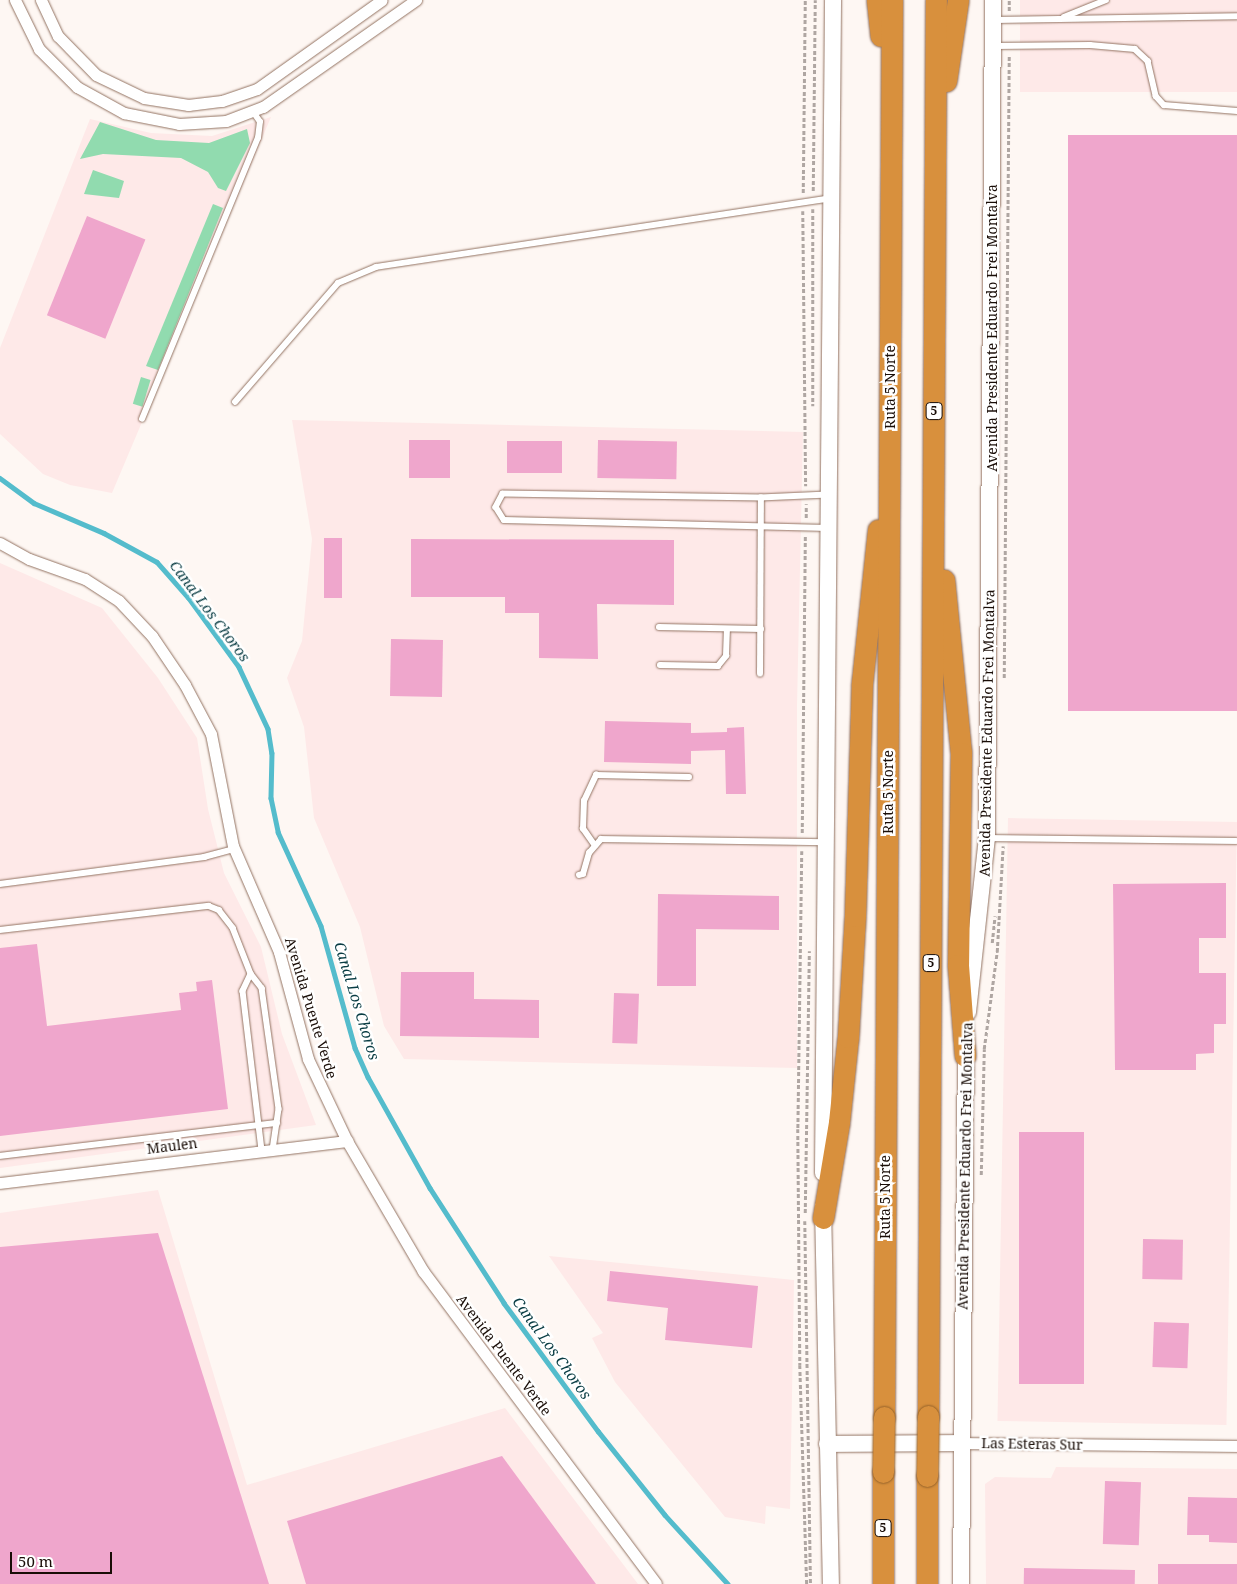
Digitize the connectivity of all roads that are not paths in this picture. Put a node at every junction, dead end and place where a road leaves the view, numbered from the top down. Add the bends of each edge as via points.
1 (15, 0) edge
2 (40, 0) edge
3 (382, 0) edge
4 (416, 0) edge
5 (833, 0) edge
6 (877, 0) edge
7 (892, 0) edge
8 (936, 0) edge
9 (958, 0) edge
10 (993, 0) edge
11 (1106, 0) edge
12 (1237, 16) edge
13 (1061, 19) junction
14 (993, 20) junction
15 (993, 46) junction
16 (1237, 111) edge
17 (253, 112) junction
18 (892, 125) junction
19 (936, 145) junction
20 (832, 198) junction
21 (236, 402) dead end
22 (142, 419) dead end
23 (890, 453) junction
24 (830, 495) junction
25 (761, 498) junction
26 (933, 510) junction
27 (760, 524) junction
28 (830, 528) junction
29 (0, 543) edge
30 (659, 627) dead end
31 (761, 629) junction
32 (727, 630) junction
33 (660, 665) dead end
34 (760, 674) dead end
35 (689, 777) dead end
36 (987, 838) junction
37 (827, 842) junction
38 (1236, 842) edge
39 (595, 846) junction
40 (234, 849) junction
41 (579, 875) dead end
42 (0, 884) edge
43 (0, 930) edge
44 (251, 974) junction
45 (965, 1056) junction
46 (259, 1124) junction
47 (277, 1124) junction
48 (347, 1141) junction
49 (268, 1150) junction
50 (0, 1156) edge
51 (0, 1183) edge
52 (823, 1218) junction
53 (961, 1443) junction
54 (827, 1444) junction
55 (1237, 1446) edge
56 (656, 1584) edge
57 (831, 1584) edge
58 (882, 1584) edge
59 (927, 1584) edge
60 (961, 1584) edge

1 - 17 street via 51,63 77,87 107,106 142,118 179,124 226,121
2 - 3 street via 58,36 96,75 144,98 188,105 222,101 257,89
4 - 17 street via 292,89
5 - 20 main road
6 - 18 highway
7 - 18 highway, Ruta 5 Norte / 5
8 - 19 highway, 5
9 - 19 highway
10 - 14 main road, Avenida Presidente Eduardo Frei Montalva
11 - 13 lane
12 - 13 lane
13 - 14 lane
14 - 15 main road, Avenida Presidente Eduardo Frei Montalva
15 - 16 lane via 1097,45 1135,49 1148,61 1156,96 1164,105
15 - 36 main road, Avenida Presidente Eduardo Frei Montalva
17 - 22 lane via 260,122 258,138
18 - 23 highway, Ruta 5 Norte / 5
19 - 26 highway, 5
20 - 21 lane via 376,267 338,283
20 - 24 main road
23 - 52 highway via 871,581 862,683 848,1037 839,1122
23 - 58 highway, Ruta 5 Norte / 5, bridge
24 - 25 lane
24 - 28 main road
25 - 27 lane
25 - 27 lane via 503,494 496,507 504,520
26 - 45 highway via 951,636 960,744 962,814 958,965
26 - 59 highway, 5, bridge
27 - 28 lane
27 - 31 lane
28 - 37 main road
29 - 40 street, Avenida Puente Verde via 29,559 96,585 119,601 152,636 207,723
30 - 32 lane
31 - 32 lane
31 - 34 lane
32 - 33 lane via 726,656 718,666
35 - 39 lane via 596,775 584,801 583,830
36 - 38 lane
36 - 45 main road, Avenida Presidente Eduardo Frei Montalva
37 - 39 lane via 620,837 601,838
37 - 52 main road
39 - 41 lane via 583,874
40 - 42 lane via 204,857
40 - 48 street, Avenida Puente Verde via 279,952 308,1059
43 - 44 lane via 210,906 226,916
44 - 46 lane via 244,991
44 - 47 lane via 262,988 279,1109
45 - 53 main road, Avenida Presidente Eduardo Frei Montalva
46 - 47 lane
46 - 49 lane
46 - 50 lane
47 - 49 lane
48 - 49 street, Maulen
48 - 56 street, Avenida Puente Verde via 423,1271
49 - 51 street, Maulen
52 - 54 main road
53 - 54 main road, Las Esteras Sur
53 - 55 street, Las Esteras Sur
53 - 60 main road, Avenida Presidente Eduardo Frei Montalva
54 - 57 main road

